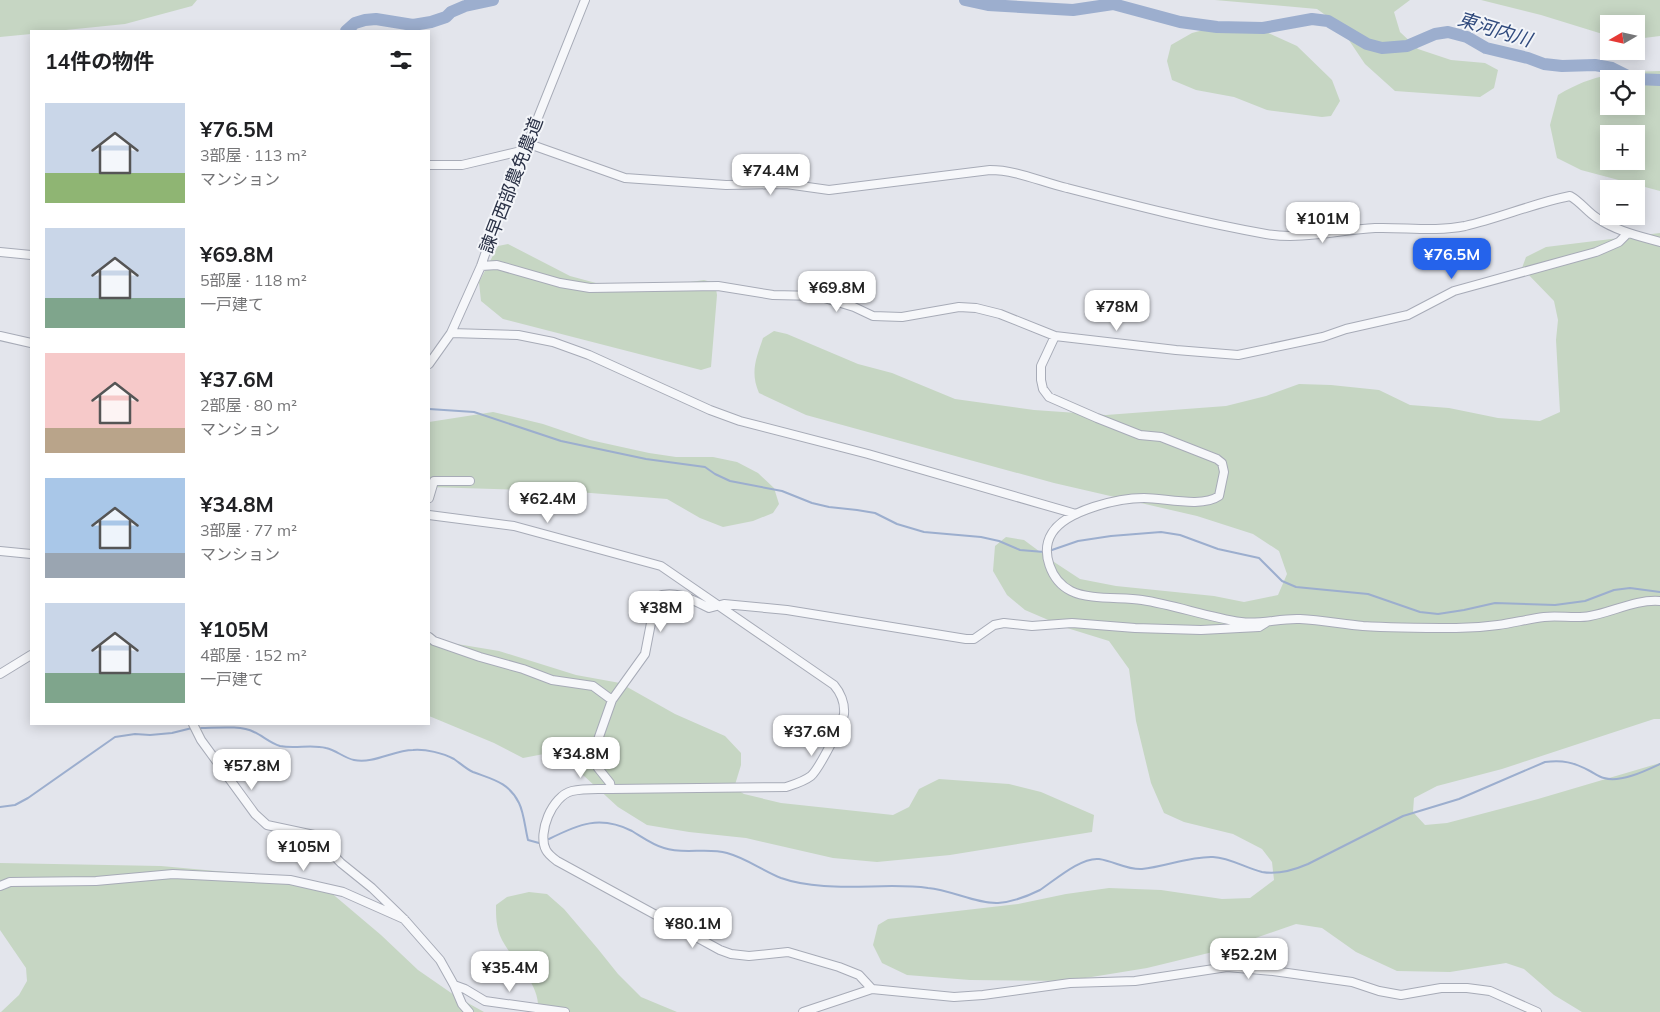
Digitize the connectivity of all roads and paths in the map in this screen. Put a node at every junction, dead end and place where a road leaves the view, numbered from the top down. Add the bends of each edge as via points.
1 (585, 0) edge
2 (525, 150) junction
3 (430, 166) edge
4 (1628, 233) junction
5 (1660, 242) edge
6 (0, 252) edge
7 (30, 255) edge
8 (480, 266) junction
9 (451, 333) junction
10 (0, 336) edge
11 (1055, 336) junction
12 (30, 343) edge
13 (430, 363) edge
14 (470, 481) dead end
15 (430, 495) edge
16 (1076, 514) junction
17 (430, 515) edge
18 (0, 551) edge
19 (30, 554) edge
20 (1660, 600) edge
21 (719, 606) junction
22 (1267, 622) junction
23 (430, 638) edge
24 (30, 656) edge
25 (0, 674) edge
26 (612, 700) junction
27 (194, 725) edge
28 (611, 789) junction
29 (0, 886) edge
30 (404, 919) junction
31 (454, 985) junction
32 (872, 989) junction
33 (469, 1012) edge
34 (565, 1012) edge
35 (803, 1012) edge
36 (1537, 1012) edge

1 - 2 street, 諫早西部農免農道
2 - 3 street via 462,165
2 - 4 street via 532,145 625,178 726,185 786,184 829,190 1006,170 1043,183 1185,217 1291,236 1362,229 1466,226 1570,196 1595,217
2 - 8 street, 諫早西部農免農道
4 - 5 street
4 - 11 street via 1619,242 1596,252 1454,291 1408,315 1238,355
6 - 7 street
8 - 9 street, 諫早西部農免農道
8 - 11 street via 497,265 590,288 718,286 773,295 818,296 873,316 902,317 959,307 976,308
9 - 13 street, 諫早西部農免農道
9 - 16 street via 518,335 553,342 740,421
10 - 12 street
11 - 16 street via 1042,366 1043,389 1049,397 1140,435 1161,437 1217,459 1222,463 1224,472 1218,496 1212,500 1142,498 1116,501
14 - 15 street via 434,481
16 - 22 street via 1062,521 1047,544 1054,576 1072,592 1170,605 1242,622
17 - 21 street via 514,526 661,566
18 - 19 street
20 - 22 street via 1588,617 1544,617 1474,628 1404,628 1298,619
21 - 22 street via 787,610 966,639 974,639 1004,622 1032,626 1072,623 1201,630 1259,627
21 - 26 street via 709,608 672,594 656,597 645,654
21 - 28 street via 834,684 840,692 844,714 820,766 801,782 786,787
23 - 26 street via 552,680 593,686
24 - 25 street
26 - 28 street via 594,751 598,768
27 - 30 street via 255,814 267,825 314,835
28 - 32 street via 570,791 557,800 542,833 546,849 557,862 720,950 750,956 788,952 859,975
29 - 30 street via 10,882 96,881 173,874 290,880 343,892
30 - 31 street via 440,960
31 - 33 street
31 - 34 street via 485,1001
32 - 35 street
32 - 36 street via 954,996 983,995 1070,983 1135,981 1227,967 1352,982 1401,995 1441,988 1490,991

